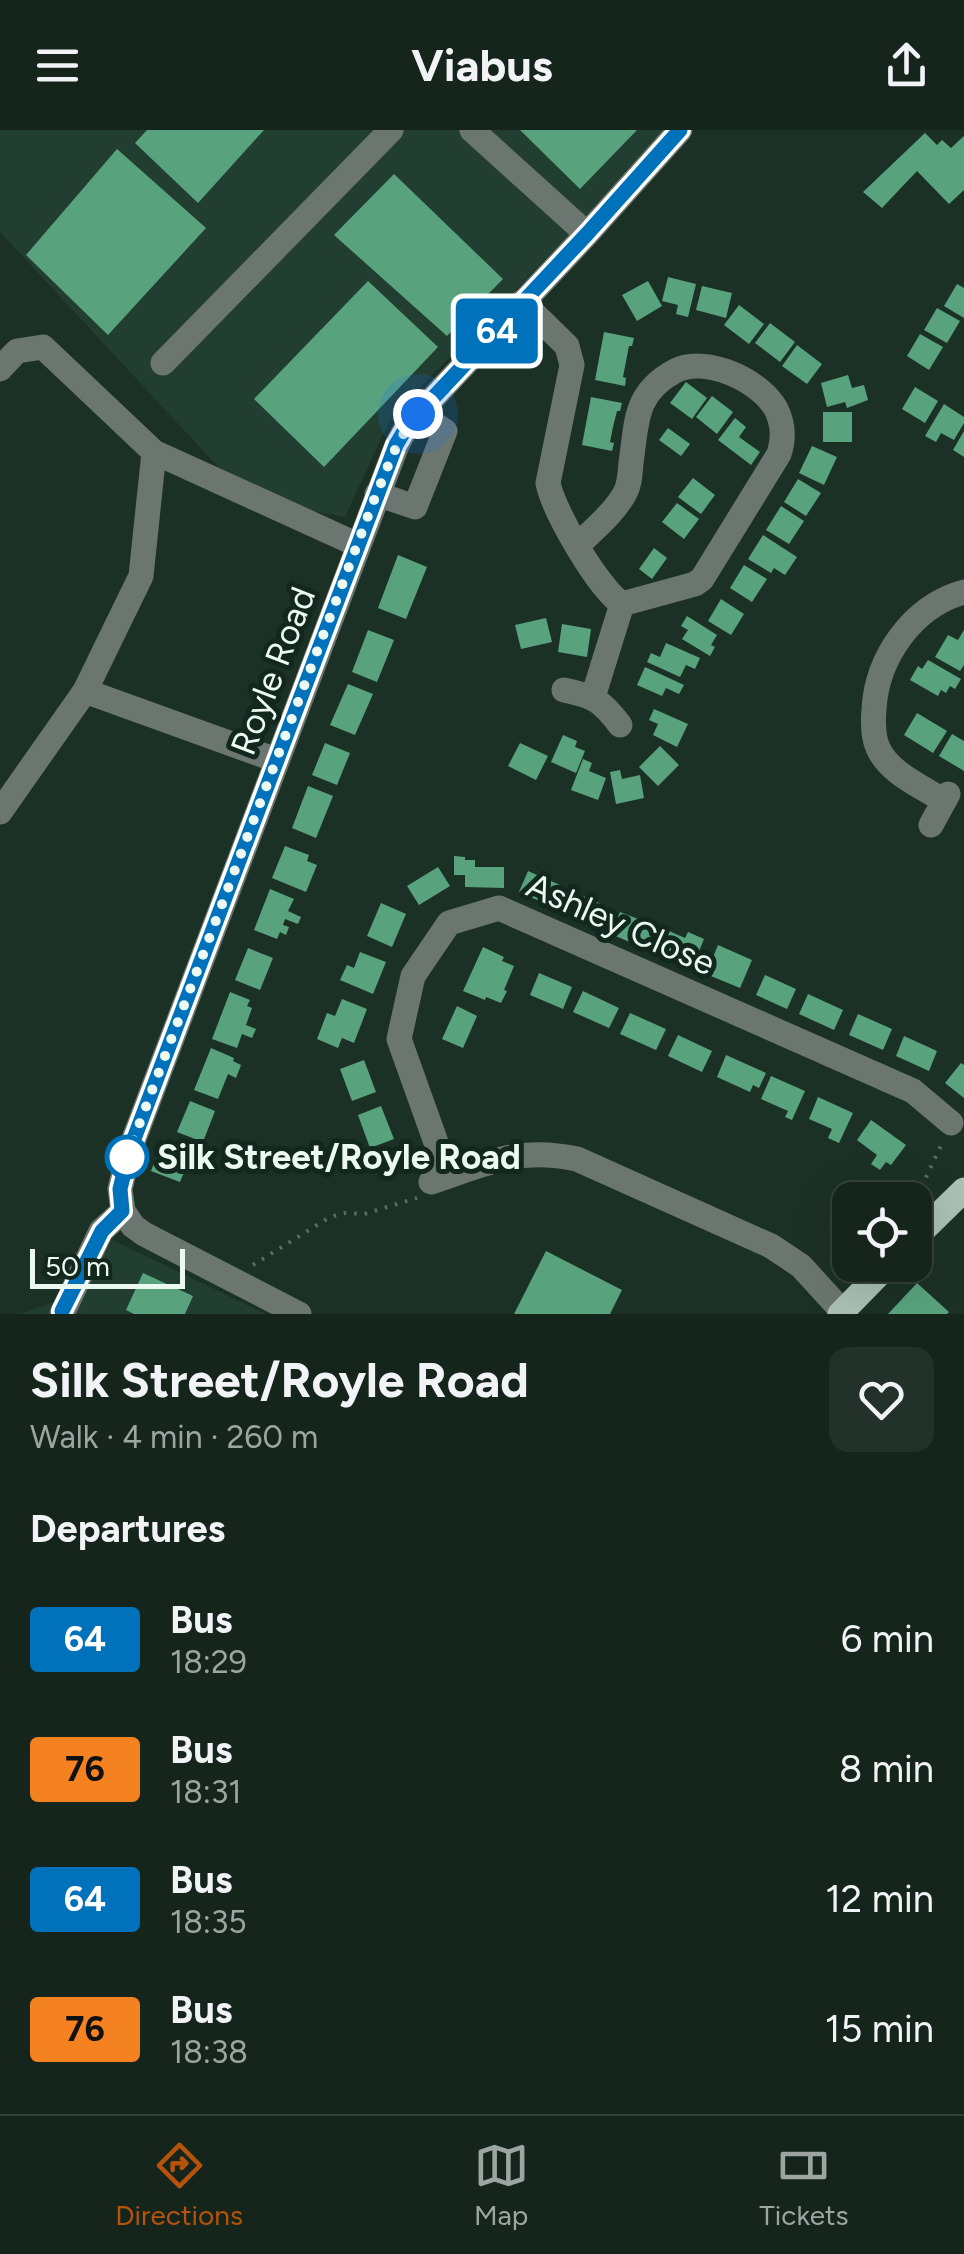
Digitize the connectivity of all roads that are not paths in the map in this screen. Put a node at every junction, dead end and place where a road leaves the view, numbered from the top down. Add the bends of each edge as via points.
1 (391, 130) edge
2 (472, 130) edge
3 (680, 130) edge
4 (587, 234) junction
5 (522, 302) junction
6 (163, 364) dead end
7 (0, 369) edge
8 (418, 414) junction
9 (154, 452) junction
10 (377, 494) junction
11 (578, 544) junction
12 (358, 545) junction
13 (964, 592) edge
14 (622, 604) junction
15 (564, 690) dead end
16 (84, 691) junction
17 (594, 698) junction
18 (620, 725) dead end
19 (276, 760) junction
20 (0, 812) edge
21 (931, 825) dead end
22 (951, 1123) road end
23 (964, 1190) edge
24 (122, 1211) junction
25 (932, 1221) edge
26 (871, 1282) edge
27 (62, 1313) edge
28 (841, 1313) edge
29 (300, 1314) edge

1 - 6 street
2 - 4 street
3 - 4 street, Royle Road
4 - 5 street, Royle Road
5 - 8 street, Royle Road
5 - 11 street via 570,354 548,483
7 - 9 street via 16,351 42,347
8 - 10 street, Royle Road via 396,445
8 - 10 street via 445,432 415,507
9 - 12 street
9 - 16 street via 141,576
10 - 12 street, Royle Road
11 - 14 street
11 - 14 street via 626,492 638,415 656,383 680,368 703,366 740,376 774,404 782,428 780,454 708,570 695,584
12 - 19 street, Royle Road
13 - 21 street via 924,612 906,630 874,695 876,745 885,759 946,798
14 - 17 street
15 - 17 street
16 - 19 street
16 - 20 street
17 - 18 street
19 - 24 street, Royle Road via 158,1051 122,1174
22 - 28 street, Ashley Close via 913,1091 499,908 449,923 413,976 400,1039 440,1179 523,1154 577,1159 772,1246 800,1266
23 - 25 main road
24 - 27 street via 102,1231
24 - 29 street via 144,1234
26 - 28 main road

